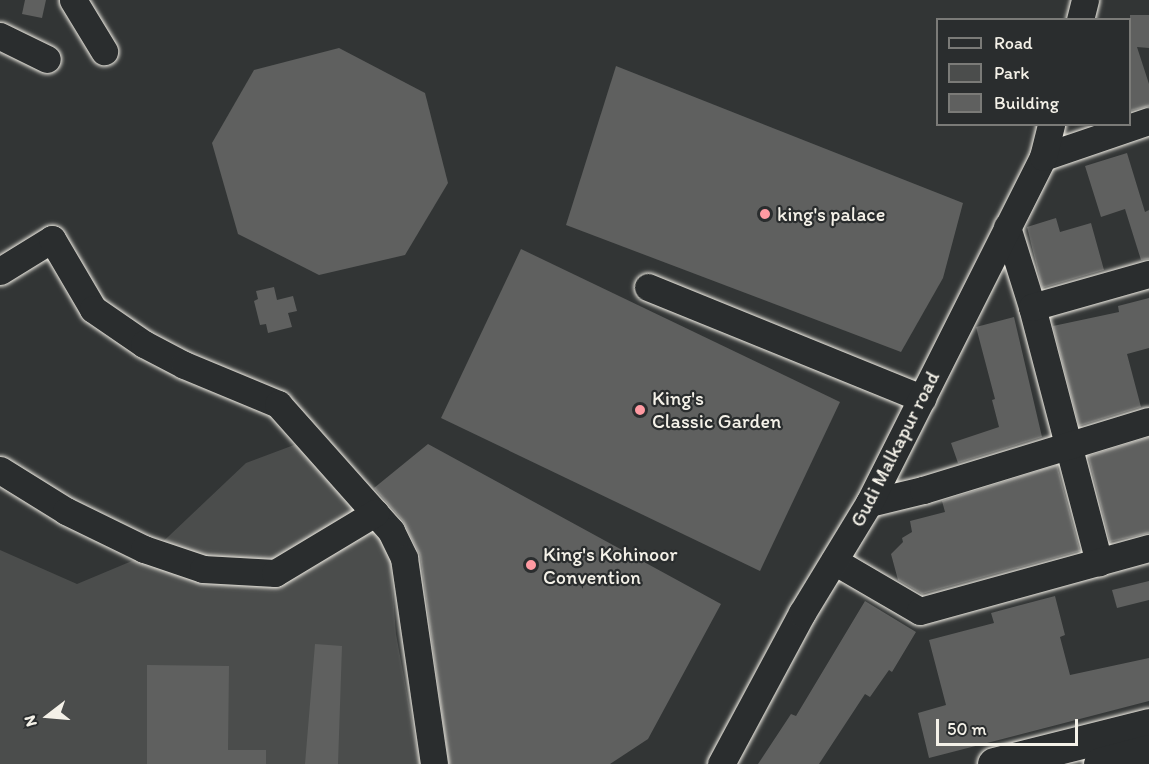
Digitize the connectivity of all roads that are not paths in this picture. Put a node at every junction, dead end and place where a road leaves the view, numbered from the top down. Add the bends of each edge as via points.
1 (74, 0) edge
2 (1085, 0) edge
3 (1080, 18) edge
4 (0, 36) edge
5 (104, 51) dead end
6 (47, 59) dead end
7 (1149, 121) edge
8 (1051, 126) edge
9 (1043, 157) junction
10 (1007, 227) junction
11 (0, 271) edge
12 (1149, 273) edge
13 (648, 287) dead end
14 (1032, 307) junction
15 (922, 398) junction
16 (1149, 421) edge
17 (1068, 445) junction
18 (0, 470) edge
19 (869, 503) junction
20 (375, 513) junction
21 (1149, 548) edge
22 (834, 561) junction
23 (1099, 562) junction
24 (1149, 725) edge
25 (1149, 751) edge
26 (434, 764) edge
27 (721, 764) edge
28 (994, 764) edge
29 (1100, 764) edge

1 - 5 street
2 - 3 street
4 - 6 street
7 - 9 street
8 - 9 street, Gudi Malkapur road
9 - 10 street, Gudi Malkapur road
10 - 14 street
10 - 15 street, Gudi Malkapur road
11 - 20 street via 52,239 93,309 184,366 278,404
12 - 14 street
13 - 15 street
14 - 17 street
15 - 19 street, Gudi Malkapur road
16 - 17 street
17 - 19 street
17 - 23 street
18 - 20 street via 66,511 144,549 203,570 275,573
19 - 22 street, Gudi Malkapur road
20 - 26 street via 391,531 404,558
21 - 23 street
22 - 23 street via 920,611
22 - 27 street, Gudi Malkapur road
24 - 28 main road
25 - 29 main road

